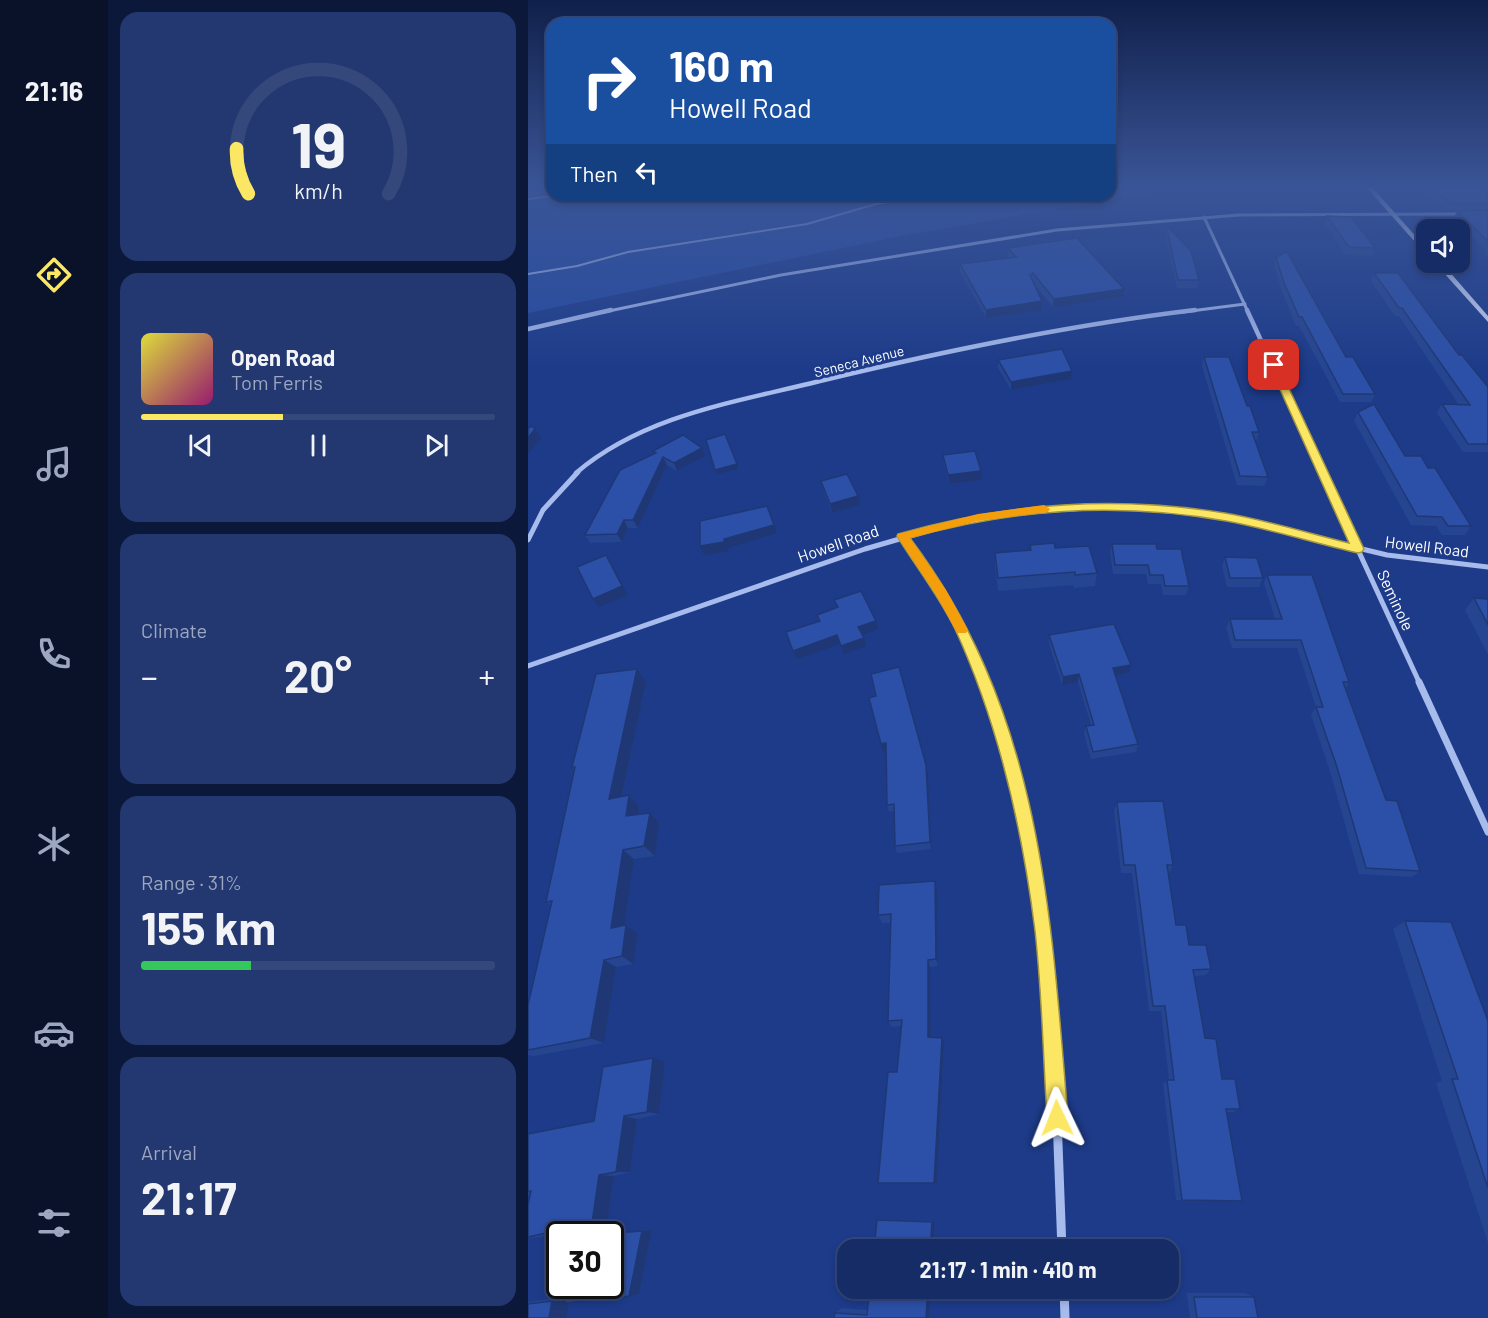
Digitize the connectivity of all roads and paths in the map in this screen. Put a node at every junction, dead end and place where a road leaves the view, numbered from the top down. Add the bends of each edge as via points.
1 (650, 249) edge
2 (937, 249) edge
3 (1219, 249) edge
4 (1447, 273) edge
5 (528, 274) edge
6 (1245, 304) junction
7 (1488, 320) edge
8 (528, 329) edge
9 (902, 536) junction
10 (528, 540) edge
11 (1358, 549) junction
12 (1488, 567) edge
13 (528, 666) edge
14 (1488, 832) edge
15 (1062, 1239) edge
16 (1064, 1299) edge
17 (1065, 1318) edge

1 - 5 lane
2 - 8 street via 695,292
3 - 6 street, Seminole
4 - 7 main road
6 - 10 street, Seneca Avenue via 1112,321 954,350 672,420 627,439 592,460 554,496
6 - 11 street, Seminole
9 - 11 street, Howell Road via 1010,512 1117,507 1227,517
9 - 13 street, Howell Road
9 - 15 street via 942,593 977,663 1022,800 1044,934
11 - 12 street, Howell Road
11 - 14 street, Seminole
16 - 17 street

